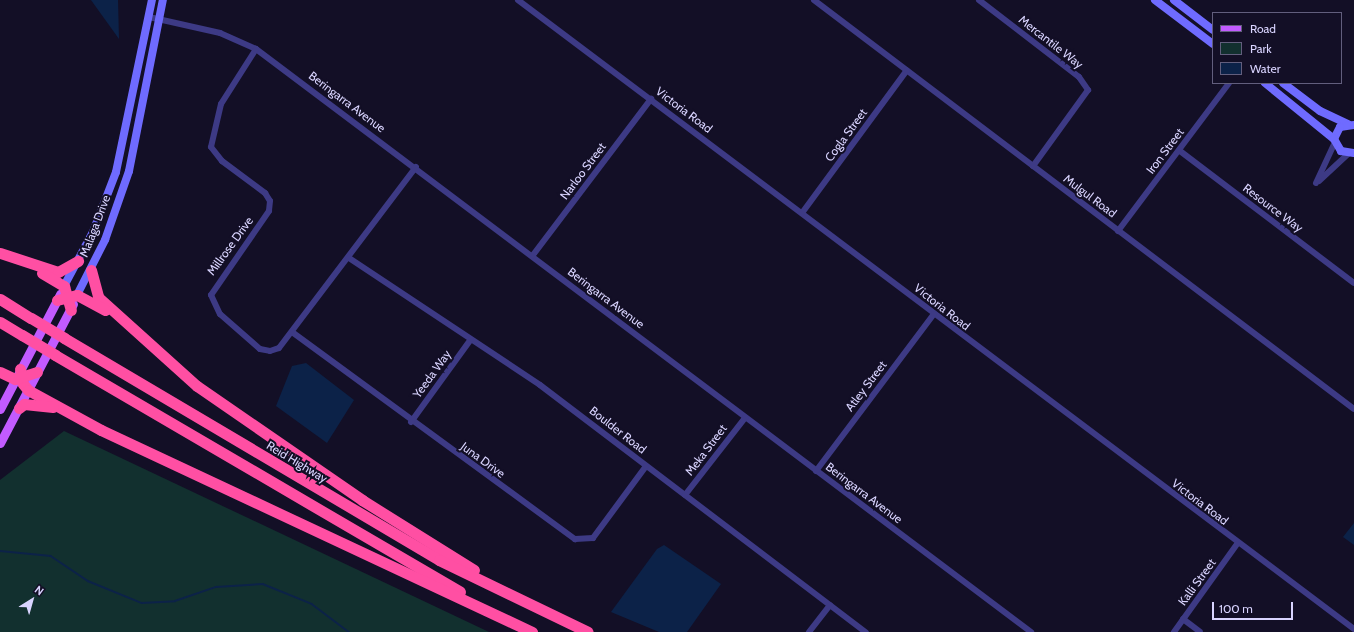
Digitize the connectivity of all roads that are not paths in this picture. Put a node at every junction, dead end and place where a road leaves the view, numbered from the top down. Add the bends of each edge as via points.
1 (152, 0) edge
2 (163, 0) edge
3 (518, 0) edge
4 (814, 0) edge
5 (980, 0) edge
6 (1155, 0) edge
7 (1174, 0) edge
8 (149, 17) junction
9 (160, 19) junction
10 (1212, 29) edge
11 (1212, 43) edge
12 (256, 49) junction
13 (907, 70) junction
14 (1228, 84) edge
15 (1266, 84) edge
16 (1284, 84) edge
17 (651, 99) junction
18 (1352, 123) edge
19 (1334, 141) junction
20 (1180, 151) junction
21 (1352, 154) edge
22 (1032, 166) junction
23 (416, 167) junction
24 (802, 213) junction
25 (1118, 231) junction
26 (0, 253) edge
27 (533, 255) junction
28 (349, 258) junction
29 (17, 260) junction
30 (78, 261) junction
31 (91, 270) junction
32 (1354, 283) edge
33 (70, 292) junction
34 (0, 299) edge
35 (57, 300) joint
36 (70, 310) joint
37 (934, 314) junction
38 (0, 322) edge
39 (126, 324) junction
40 (292, 332) junction
41 (471, 339) junction
42 (0, 372) edge
43 (37, 372) junction
44 (19, 375) junction
45 (28, 390) junction
46 (19, 408) junction
47 (58, 408) junction
48 (0, 409) edge
49 (1354, 409) edge
50 (745, 418) junction
51 (411, 422) junction
52 (0, 443) edge
53 (646, 466) junction
54 (816, 470) junction
55 (685, 495) junction
56 (1237, 544) junction
57 (830, 605) junction
58 (554, 617) junction
59 (1183, 619) junction
60 (1354, 629) edge
61 (533, 632) edge
62 (588, 632) edge
63 (809, 632) edge
64 (866, 632) edge
65 (1031, 632) edge
66 (1174, 632) edge
67 (1200, 632) edge

1 - 8 main road, Malaga Drive
2 - 9 main road, Malaga Drive
3 - 17 street, Victoria Road
4 - 13 street, Mulgul Road
5 - 22 street, Mercantile Way via 1079,77 1088,90
6 - 11 main road
7 - 10 main road
8 - 9 street, Beringarra Avenue
8 - 30 main road, Malaga Drive via 116,172
9 - 12 street, Beringarra Avenue via 232,37
9 - 31 main road, Malaga Drive via 134,153
12 - 23 street, Beringarra Avenue
12 - 40 street, Millrose Drive via 221,104 211,147 222,161 265,193 270,201 269,211 213,289 212,301 220,314 260,349 270,352 279,348
13 - 22 street, Mulgul Road
13 - 24 street, Cogla Street
14 - 20 street, Iron Street
15 - 19 main road
16 - 18 main road via 1320,111
17 - 24 street, Victoria Road
17 - 27 street, Narloo Street
18 - 19 main road via 1338,129
19 - 21 main road via 1341,151
19 - 21 street via 1316,183
20 - 25 street, Iron Street
20 - 32 street, Resource Way
22 - 25 street, Mulgul Road
23 - 27 street, Beringarra Avenue
23 - 28 street, Millrose Drive
24 - 37 street, Victoria Road
25 - 49 street, Mulgul Road
26 - 29 highway
27 - 50 street, Beringarra Avenue
28 - 40 street, Millrose Drive
28 - 41 street, Boulder Road
29 - 30 highway via 58,272
29 - 33 highway
30 - 33 main road, Malaga Drive
31 - 33 main road, Malaga Drive
31 - 39 highway via 98,297
33 - 35 highway
33 - 36 highway
33 - 39 highway
34 - 58 highway, Reid Highway, bridge via 367,519 439,560
35 - 44 main road
36 - 43 main road
37 - 54 street, Atley Street
37 - 56 street, Victoria Road
38 - 61 highway, bridge via 399,558
39 - 58 highway via 234,413 430,544
40 - 51 street, Juna Drive
41 - 51 street, Yeeda Way
41 - 53 street, Boulder Road via 540,385
42 - 44 highway
43 - 44 highway
43 - 45 main road
44 - 45 highway
44 - 48 main road
45 - 46 main road
45 - 47 highway
46 - 47 highway via 24,404
46 - 52 main road
47 - 61 highway via 143,451 241,493
50 - 54 street, Beringarra Avenue
50 - 55 street, Meka Street
51 - 53 street, Juna Drive via 575,540 593,538
53 - 55 street, Boulder Road
54 - 65 street, Beringarra Avenue
55 - 57 street, Boulder Road
56 - 59 street, Kalli Street
56 - 60 street, Victoria Road
57 - 63 street
57 - 64 street, Boulder Road
58 - 62 highway, Reid Highway
59 - 66 street, Kalli Street
59 - 67 street

